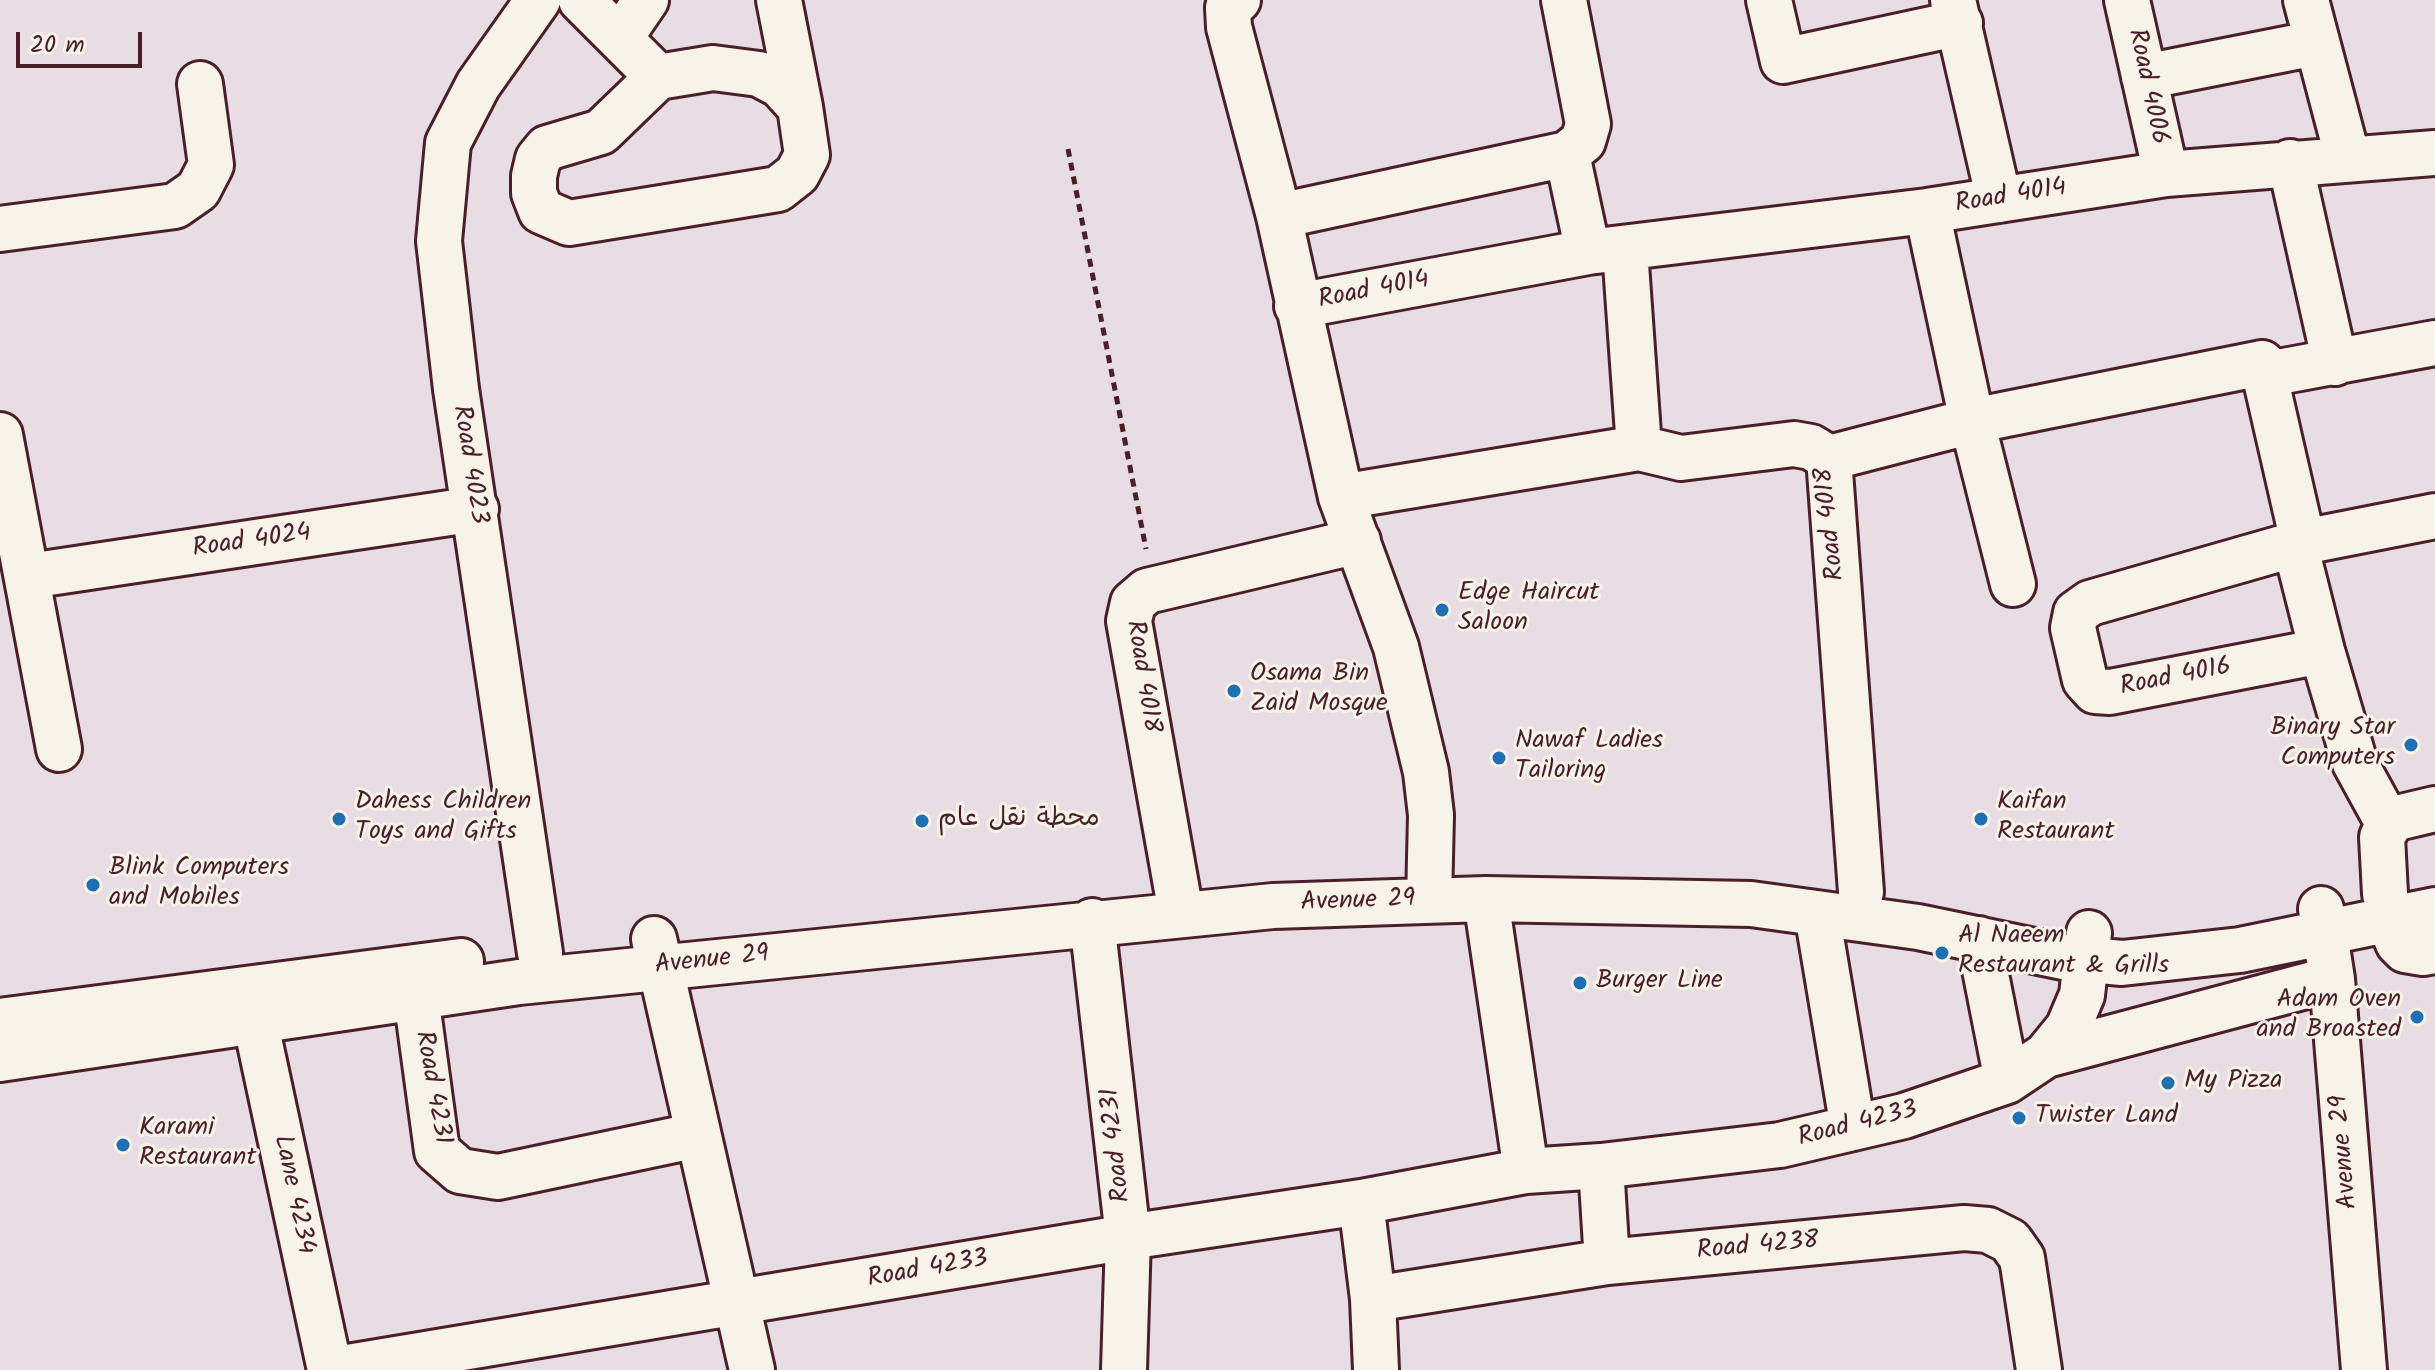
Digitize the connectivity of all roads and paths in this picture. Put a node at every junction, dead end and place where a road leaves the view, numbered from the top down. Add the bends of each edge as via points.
1 (538, 0) edge
2 (581, 0) edge
3 (646, 0) edge
4 (779, 0) edge
5 (1238, 0) edge
6 (1564, 0) edge
7 (1769, 0) edge
8 (2127, 0) edge
9 (2306, 0) edge
10 (1956, 12) edge
11 (620, 38) junction
12 (2316, 43) junction
13 (658, 77) junction
14 (2144, 77) junction
15 (200, 84) dead end
16 (800, 107) junction
17 (1068, 149) dead end
18 (2435, 153) edge
19 (1567, 154) junction
20 (2348, 159) junction
21 (2290, 162) junction
22 (2166, 174) junction
23 (1999, 200) junction
24 (1927, 211) junction
25 (1279, 216) junction
26 (0, 229) edge
27 (1606, 251) junction
28 (1297, 306) junction
29 (2435, 343) edge
30 (2262, 363) junction
31 (2335, 363) junction
32 (1972, 421) junction
33 (0, 435) edge
34 (1639, 448) junction
35 (1829, 458) junction
36 (1341, 497) junction
37 (476, 509) junction
38 (2435, 516) edge
39 (1358, 541) junction
40 (2303, 542) junction
41 (29, 576) junction
42 (2013, 584) dead end
43 (1154, 590) junction
44 (2322, 651) junction
45 (59, 749) dead end
46 (2435, 809) edge
47 (2389, 825) junction
48 (2435, 884) edge
49 (1429, 889) junction
50 (1861, 892) junction
51 (1486, 899) junction
52 (1179, 901) junction
53 (2387, 907) junction
54 (2435, 910) edge
55 (1817, 913) junction
56 (1092, 921) junction
57 (2323, 922) junction
58 (1979, 939) junction
59 (2088, 946) junction
60 (2435, 951) edge
61 (540, 953) junction
62 (657, 954) junction
63 (2332, 979) junction
64 (416, 996) junction
65 (255, 1020) junction
66 (0, 1021) edge
67 (2046, 1055) junction
68 (0, 1059) edge
69 (2007, 1081) junction
70 (1853, 1128) junction
71 (698, 1135) junction
72 (1601, 1166) junction
73 (1526, 1171) junction
74 (1361, 1202) junction
75 (1128, 1237) junction
76 (1607, 1262) junction
77 (1373, 1299) junction
78 (735, 1304) junction
79 (544, 1352) edge
80 (330, 1370) edge
81 (752, 1370) edge
82 (1124, 1370) edge
83 (1376, 1370) edge
84 (2039, 1370) edge
85 (2364, 1370) edge

1 - 37 street, Road 4023 via 478,85 448,143 439,241
2 - 11 street
3 - 11 street
4 - 16 street
5 - 25 street, Road 4014 via 1228,8 1229,27
6 - 19 street via 1588,124 1583,141
7 - 10 street via 1783,61
8 - 14 street, Road 4006
9 - 12 street
10 - 23 street
11 - 13 street
12 - 14 street
12 - 20 street
13 - 16 street via 713,68 759,74 780,85
13 - 16 street via 601,132 547,148 538,159 534,193 541,211 569,223 778,189 797,174 807,155
14 - 22 street, Road 4006
15 - 26 street via 211,165 198,190 175,206
17 - 43 path
18 - 20 street, Road 4014
19 - 25 street
19 - 27 street
20 - 21 street, Road 4014
21 - 22 street, Road 4014
21 - 31 street
22 - 23 street, Road 4014
23 - 24 street, Road 4014
24 - 27 street, Road 4014
24 - 32 street
25 - 28 street, Road 4014
27 - 28 street, Road 4014
27 - 34 street
28 - 36 street, Avenue 29
29 - 31 street
30 - 31 street via 2273,373
30 - 32 street
30 - 40 street
32 - 35 street
32 - 42 street
33 - 41 street
34 - 35 street, Road 4018 via 1681,458 1794,444
34 - 36 street, Road 4018
35 - 50 street, Road 4018
36 - 39 street, Avenue 29
37 - 41 street, Road 4024
37 - 61 street, Road 4023
38 - 40 street, Road 4016
39 - 43 street, Road 4018
39 - 49 street, Avenue 29 via 1396,647 1426,772
40 - 44 street via 2299,560
40 - 44 street, Road 4016 via 2090,603 2076,613 2073,628 2085,680 2095,691
41 - 45 street
43 - 52 street, Road 4018 via 1138,595 1129,621
44 - 47 street via 2355,763
46 - 47 street
47 - 53 street via 2382,837
48 - 53 street, Avenue 29
49 - 50 street, Avenue 29 via 1696,879
49 - 51 street, Avenue 29
49 - 52 street, Avenue 29
50 - 59 street, Avenue 29
51 - 55 street, Avenue 29 via 1678,900
51 - 73 street
52 - 56 street, Avenue 29
52 - 62 street, Avenue 29
53 - 54 street, Avenue 29
53 - 57 street, Avenue 29
53 - 60 street via 2405,950
55 - 58 street, Avenue 29
55 - 70 street
56 - 62 street, Avenue 29
56 - 75 street, Road 4231
57 - 59 street, Avenue 29 via 2149,961
57 - 63 street, Avenue 29
58 - 59 street, Avenue 29
58 - 69 street
59 - 67 street, Road 4233 via 2082,995 2068,1028
61 - 62 street, Avenue 29
61 - 66 street, Avenue 29 via 395,967
62 - 64 street, Avenue 29
62 - 71 street
63 - 67 street
63 - 85 street, Avenue 29
64 - 65 street, Avenue 29
64 - 71 street, Road 4231 via 437,1151 460,1171 498,1177
65 - 68 street, Avenue 29
65 - 80 street, Lane 4234
67 - 69 street, Road 4233
69 - 70 street, Road 4233
70 - 72 street, Road 4233 via 1780,1145
71 - 78 street
72 - 73 street, Road 4233
72 - 76 street
73 - 74 street, Road 4233
74 - 75 street, Road 4233
74 - 77 street
75 - 78 street, Road 4233
75 - 82 street, Road 4231
76 - 77 street, Road 4238
76 - 84 street, Road 4238 via 1964,1228 1988,1230 2010,1241 2022,1258
77 - 83 street
78 - 79 street, Road 4233
78 - 81 street
79 - 80 street, Road 4233

